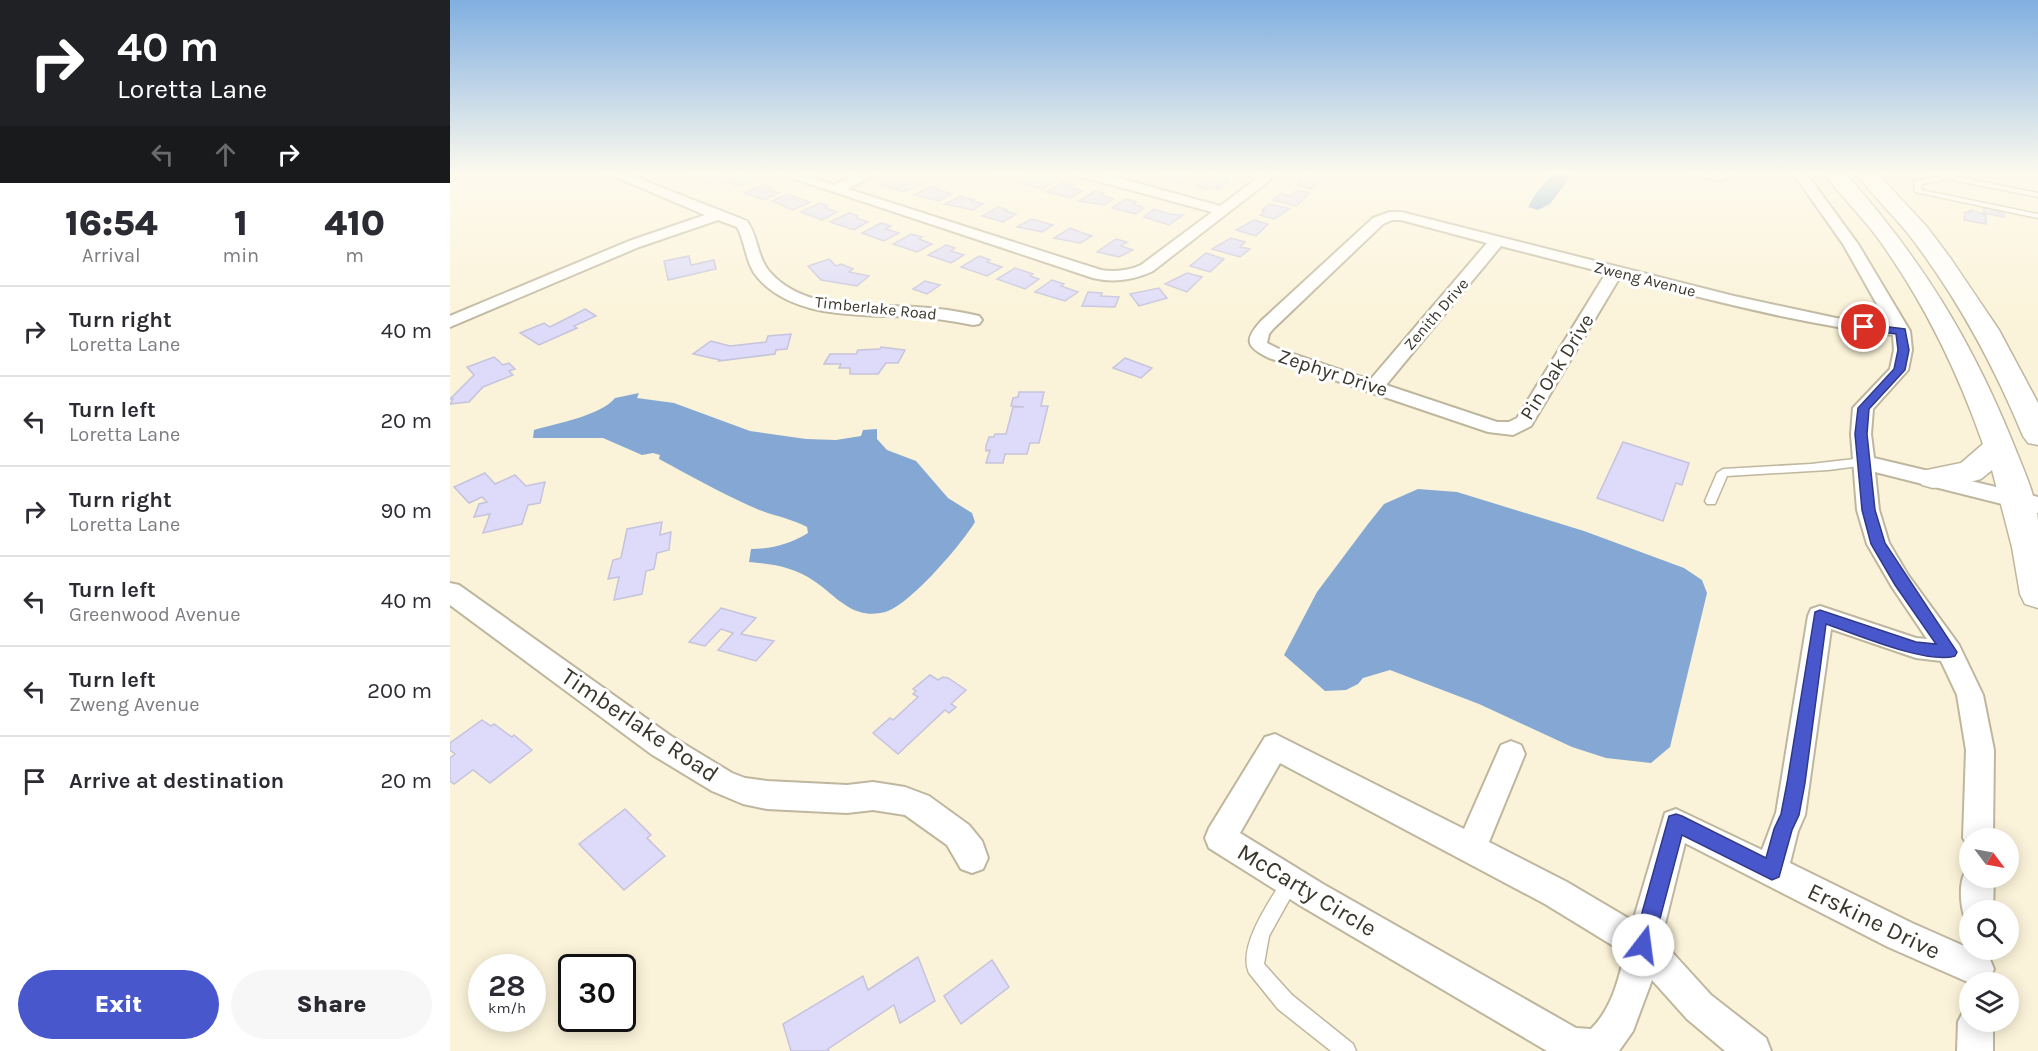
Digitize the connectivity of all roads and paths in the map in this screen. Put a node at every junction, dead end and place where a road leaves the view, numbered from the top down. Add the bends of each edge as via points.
1 (698, 222) edge
2 (738, 222) edge
3 (936, 222) edge
4 (1208, 222) edge
5 (1377, 222) edge
6 (1424, 222) edge
7 (1834, 222) edge
8 (1875, 222) edge
9 (1911, 222) edge
10 (1497, 241) junction
11 (1616, 271) junction
12 (973, 320) dead end
13 (450, 322) edge
14 (1901, 331) junction
15 (1257, 343) joint
16 (1374, 387) junction
17 (1411, 399) joint
18 (2038, 436) edge
19 (1999, 446) junction
20 (1863, 462) junction
21 (1932, 478) junction
22 (1711, 501) dead end
23 (2026, 502) edge
24 (450, 592) edge
25 (2038, 594) edge
26 (1950, 652) junction
27 (1511, 754) dead end
28 (1978, 828) edge
29 (1470, 848) junction
30 (972, 858) dead end
31 (1772, 871) junction
32 (1291, 881) junction
33 (1643, 945) junction
34 (1977, 967) edge
35 (1976, 1032) edge
36 (1346, 1051) edge
37 (1753, 1051) edge
38 (1975, 1051) edge

1 - 13 street via 634,244
2 - 12 street, Timberlake Road via 747,230 750,249 763,275 797,298 838,307
3 - 4 street via 1099,274 1121,276 1147,268
5 - 15 street, Zweng Avenue via 1267,325
6 - 10 street, Zweng Avenue
7 - 14 street
8 - 19 highway via 1931,302 1970,375
9 - 18 highway via 1959,286 2007,368
10 - 11 street, Zweng Avenue
10 - 16 street, Zenith Drive
11 - 14 street, Zweng Avenue via 1804,317
11 - 17 street, Pin Oak Drive via 1518,428 1495,428
14 - 20 street via 1899,370 1863,408
15 - 16 street, Zephyr Drive via 1267,351
16 - 17 street, Zephyr Drive
19 - 21 highway via 1970,472
19 - 23 highway
20 - 21 street
20 - 22 lane via 1723,472
20 - 26 street via 1868,510 1878,544
21 - 23 street
23 - 25 highway
24 - 30 street, Timberlake Road via 661,745 722,782 767,795 847,799 873,796 905,801 919,806 958,835
26 - 28 street via 1971,695 1980,750
26 - 31 street via 1916,648 1820,616 1790,815
27 - 29 street
29 - 32 street, McCarty Circle via 1275,746 1220,838
29 - 33 street, McCarty Circle
31 - 33 street, Erskine Drive via 1676,823
31 - 34 street, Erskine Drive via 1900,935
32 - 33 street, McCarty Circle via 1579,1047 1588,1048 1604,1041 1616,1027
32 - 36 lane via 1261,933 1255,967 1284,1002
33 - 37 street via 1699,1008
35 - 38 street

